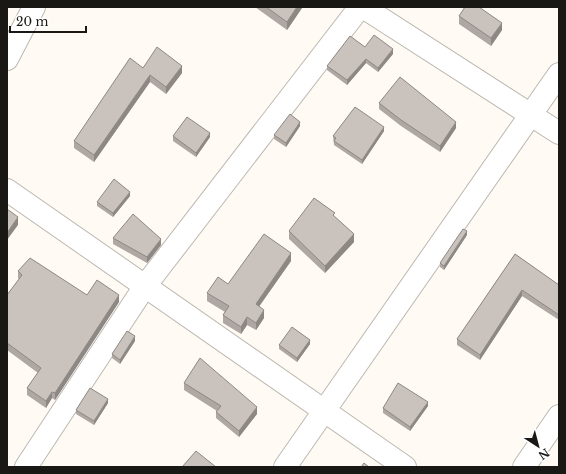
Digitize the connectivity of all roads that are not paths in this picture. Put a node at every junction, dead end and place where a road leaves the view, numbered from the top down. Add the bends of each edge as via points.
1 (34, 7) edge
2 (362, 7) edge
3 (7, 59) edge
4 (559, 74) edge
5 (530, 114) junction
6 (559, 133) edge
7 (7, 190) edge
8 (145, 286) junction
9 (324, 411) junction
10 (559, 416) edge
11 (26, 467) edge
12 (285, 467) edge
13 (405, 467) edge
14 (524, 467) edge

1 - 3 street
2 - 5 street
2 - 8 street
4 - 5 street
5 - 6 street
5 - 9 street
7 - 8 street
8 - 9 street
8 - 11 street
9 - 12 street
9 - 13 street
10 - 14 street

